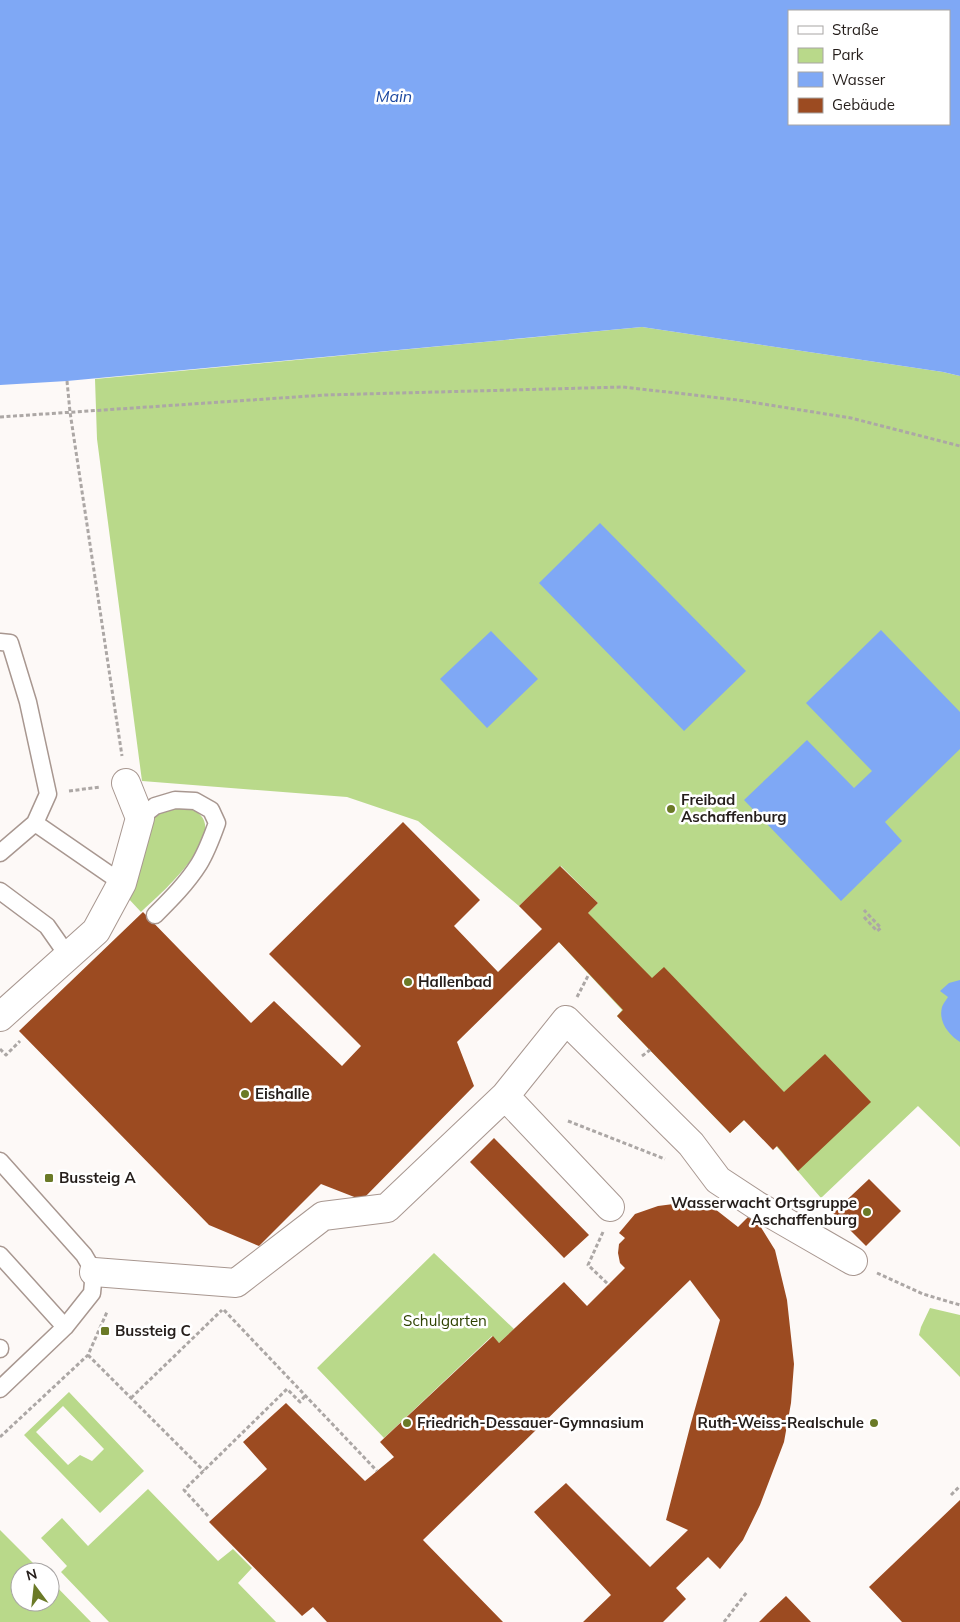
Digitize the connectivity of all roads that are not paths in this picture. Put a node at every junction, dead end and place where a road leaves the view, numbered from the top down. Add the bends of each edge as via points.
1 (0, 642) edge
2 (126, 783) road end
3 (140, 818) junction
4 (35, 823) junction
5 (0, 853) edge
6 (122, 883) junction
7 (0, 891) edge
8 (155, 915) dead end
9 (68, 956) junction
10 (0, 1017) edge
11 (504, 1096) junction
12 (0, 1161) edge
13 (607, 1218) road end
14 (0, 1255) edge
15 (853, 1261) road end
16 (94, 1272) junction
17 (65, 1326) junction
18 (0, 1389) edge

1 - 4 lane via 10,643 28,702 48,794
2 - 3 street
3 - 6 street
3 - 8 lane via 155,806 176,800 195,801 211,810 217,823 200,864
4 - 5 lane
4 - 6 lane
6 - 9 street via 96,931
7 - 9 lane via 47,926
9 - 10 street
11 - 13 street
11 - 15 street via 566,1020 691,1144 718,1180
11 - 16 street via 386,1208 323,1216 236,1283
12 - 16 lane via 84,1255
14 - 17 lane
16 - 17 lane via 92,1293
17 - 18 lane

